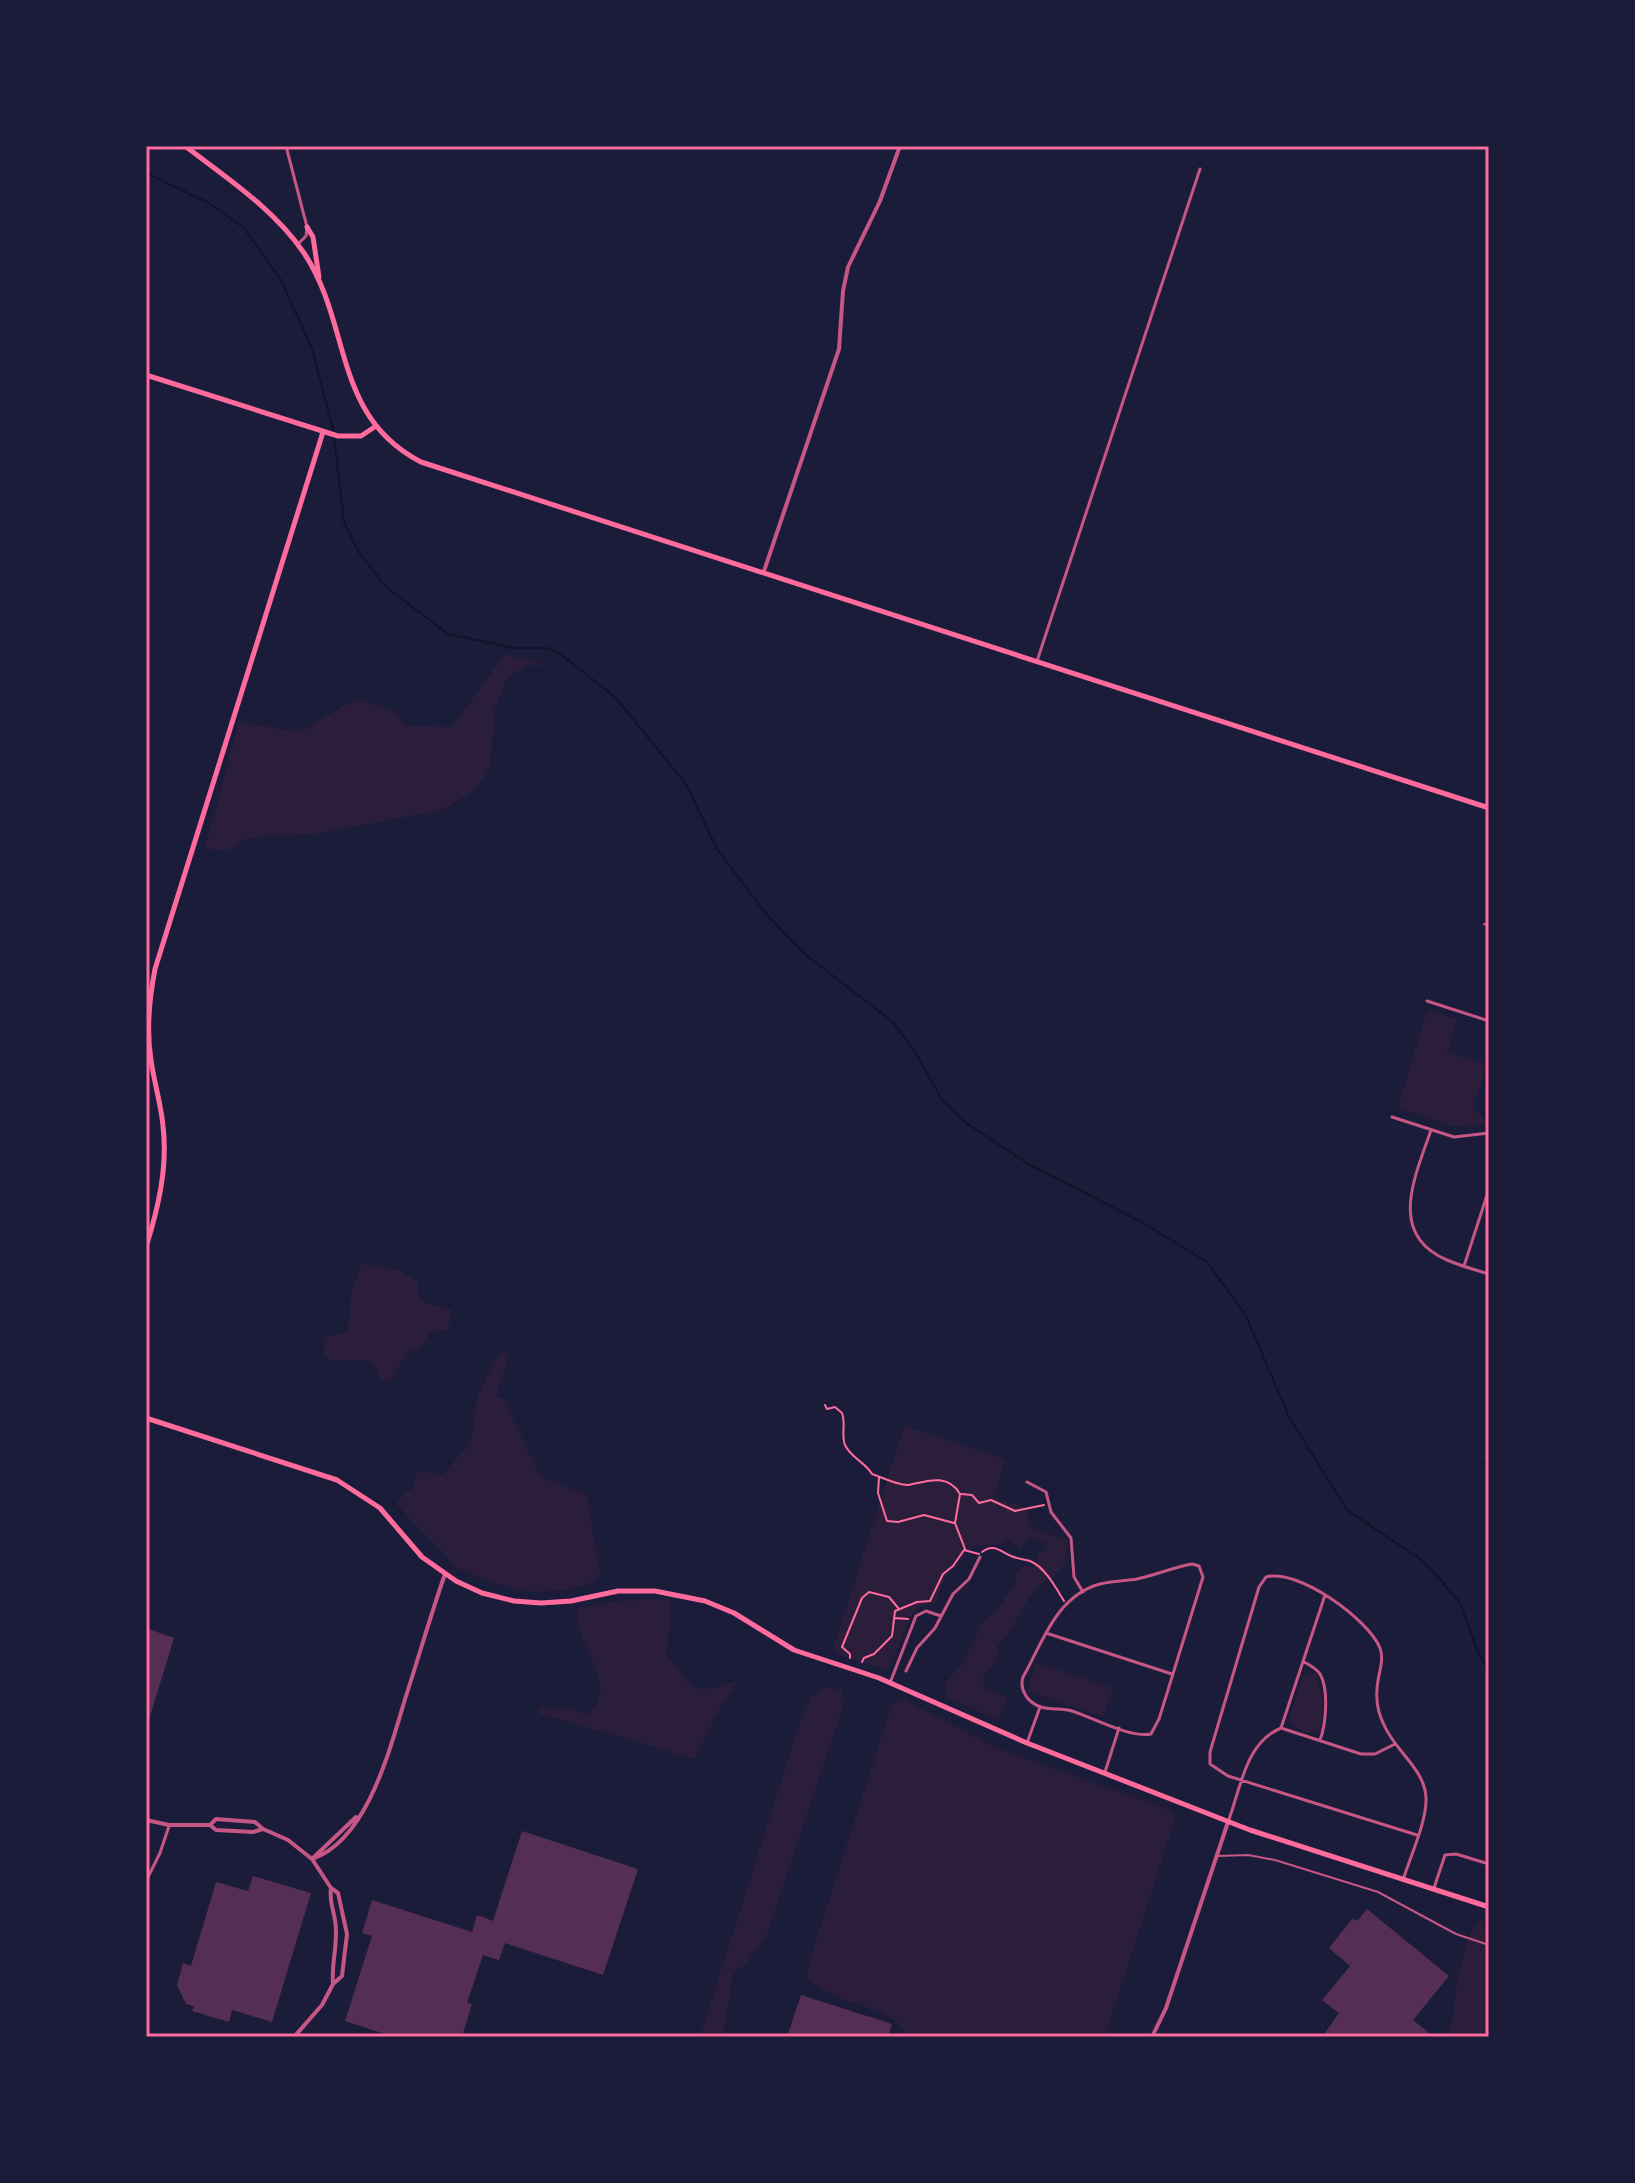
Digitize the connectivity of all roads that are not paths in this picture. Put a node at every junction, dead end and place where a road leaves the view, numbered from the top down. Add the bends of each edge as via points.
1 (185, 146) edge
2 (286, 146) edge
3 (900, 146) edge
4 (1200, 169) dead end
5 (307, 227) junction
6 (298, 244) junction
7 (320, 282) junction
8 (146, 375) edge
9 (376, 426) junction
10 (323, 432) junction
11 (764, 571) junction
12 (1037, 661) junction
13 (1489, 797) edge
14 (1487, 808) edge
15 (1484, 924) dead end
16 (1489, 926) edge
17 (1427, 1001) dead end
18 (1489, 1021) edge
19 (1392, 1117) dead end
20 (1431, 1130) junction
21 (1489, 1133) edge
22 (1489, 1189) edge
23 (146, 1247) edge
24 (1464, 1266) junction
25 (1489, 1274) edge
26 (146, 1418) edge
27 (1489, 1440) edge
28 (1489, 1466) edge
29 (1027, 1482) dead end
30 (980, 1556) road end
31 (445, 1574) junction
32 (1083, 1592) junction
33 (1325, 1593) junction
34 (941, 1616) junction
35 (1046, 1633) junction
36 (1304, 1662) junction
37 (906, 1671) dead end
38 (1172, 1674) junction
39 (890, 1683) junction
40 (1040, 1707) junction
41 (1119, 1728) junction
42 (1281, 1728) junction
43 (1320, 1740) junction
44 (1027, 1743) junction
45 (1396, 1744) junction
46 (1105, 1772) junction
47 (1243, 1781) junction
48 (146, 1820) edge
49 (1228, 1822) junction
50 (169, 1825) junction
51 (210, 1825) junction
52 (263, 1829) junction
53 (1417, 1835) junction
54 (1217, 1856) junction
55 (312, 1859) junction
56 (1489, 1864) edge
57 (1403, 1880) junction
58 (146, 1881) edge
59 (331, 1888) junction
60 (1434, 1890) junction
61 (1489, 1907) edge
62 (1489, 1945) edge
63 (333, 1984) junction
64 (294, 2037) edge
65 (1152, 2037) edge

1 - 6 main road via 269,212
2 - 5 street
3 - 11 street via 848,267 839,349
4 - 12 street
5 - 6 street
5 - 7 main road
6 - 7 main road
7 - 9 main road via 346,370
8 - 10 main road
9 - 10 main road via 361,436
9 - 11 main road via 407,454 438,469
10 - 23 main road via 155,969 148,1030 164,1160
11 - 12 main road
12 - 14 main road
13 - 14 street
15 - 16 lane
17 - 18 street
19 - 20 street
20 - 21 street via 1454,1137
20 - 24 street via 1412,1188 1412,1223 1431,1250
22 - 24 street
24 - 25 street
26 - 31 main road via 337,1480 369,1499 422,1557
27 - 28 street
29 - 32 street via 1044,1489 1054,1518 1071,1538 1074,1577
30 - 34 street
31 - 39 main road via 482,1593 521,1602 564,1602 631,1590 688,1596 726,1609 800,1652
31 - 55 street via 382,1773 353,1827 324,1855
32 - 35 street
32 - 38 street via 1100,1584 1199,1566 1203,1577
33 - 36 street
33 - 45 street via 1379,1646 1378,1707
33 - 47 street via 1281,1576 1262,1582 1209,1758 1213,1769
34 - 37 street
34 - 39 street via 922,1612 914,1621
35 - 38 street
35 - 40 street via 1021,1682 1024,1693
36 - 42 street
36 - 43 street via 1322,1680 1325,1724
38 - 41 street via 1151,1734
39 - 44 main road
40 - 41 street via 1073,1711
40 - 44 street
41 - 46 street
42 - 43 street
42 - 47 street via 1255,1747
43 - 45 street via 1368,1755
44 - 46 main road
45 - 53 street via 1425,1788
46 - 49 main road
47 - 49 street
47 - 53 street
48 - 50 street
49 - 54 street
49 - 57 main road
50 - 51 street
50 - 58 street
51 - 52 street via 216,1830
51 - 52 street via 216,1819 240,1819
52 - 55 street
53 - 57 street
54 - 62 lane via 1275,1860 1378,1892 1456,1934
54 - 65 street
55 - 59 street
56 - 60 street via 1445,1855
57 - 60 main road
59 - 63 street via 337,1941
59 - 63 street via 338,1893 347,1934 342,1976
60 - 61 main road
63 - 64 street

